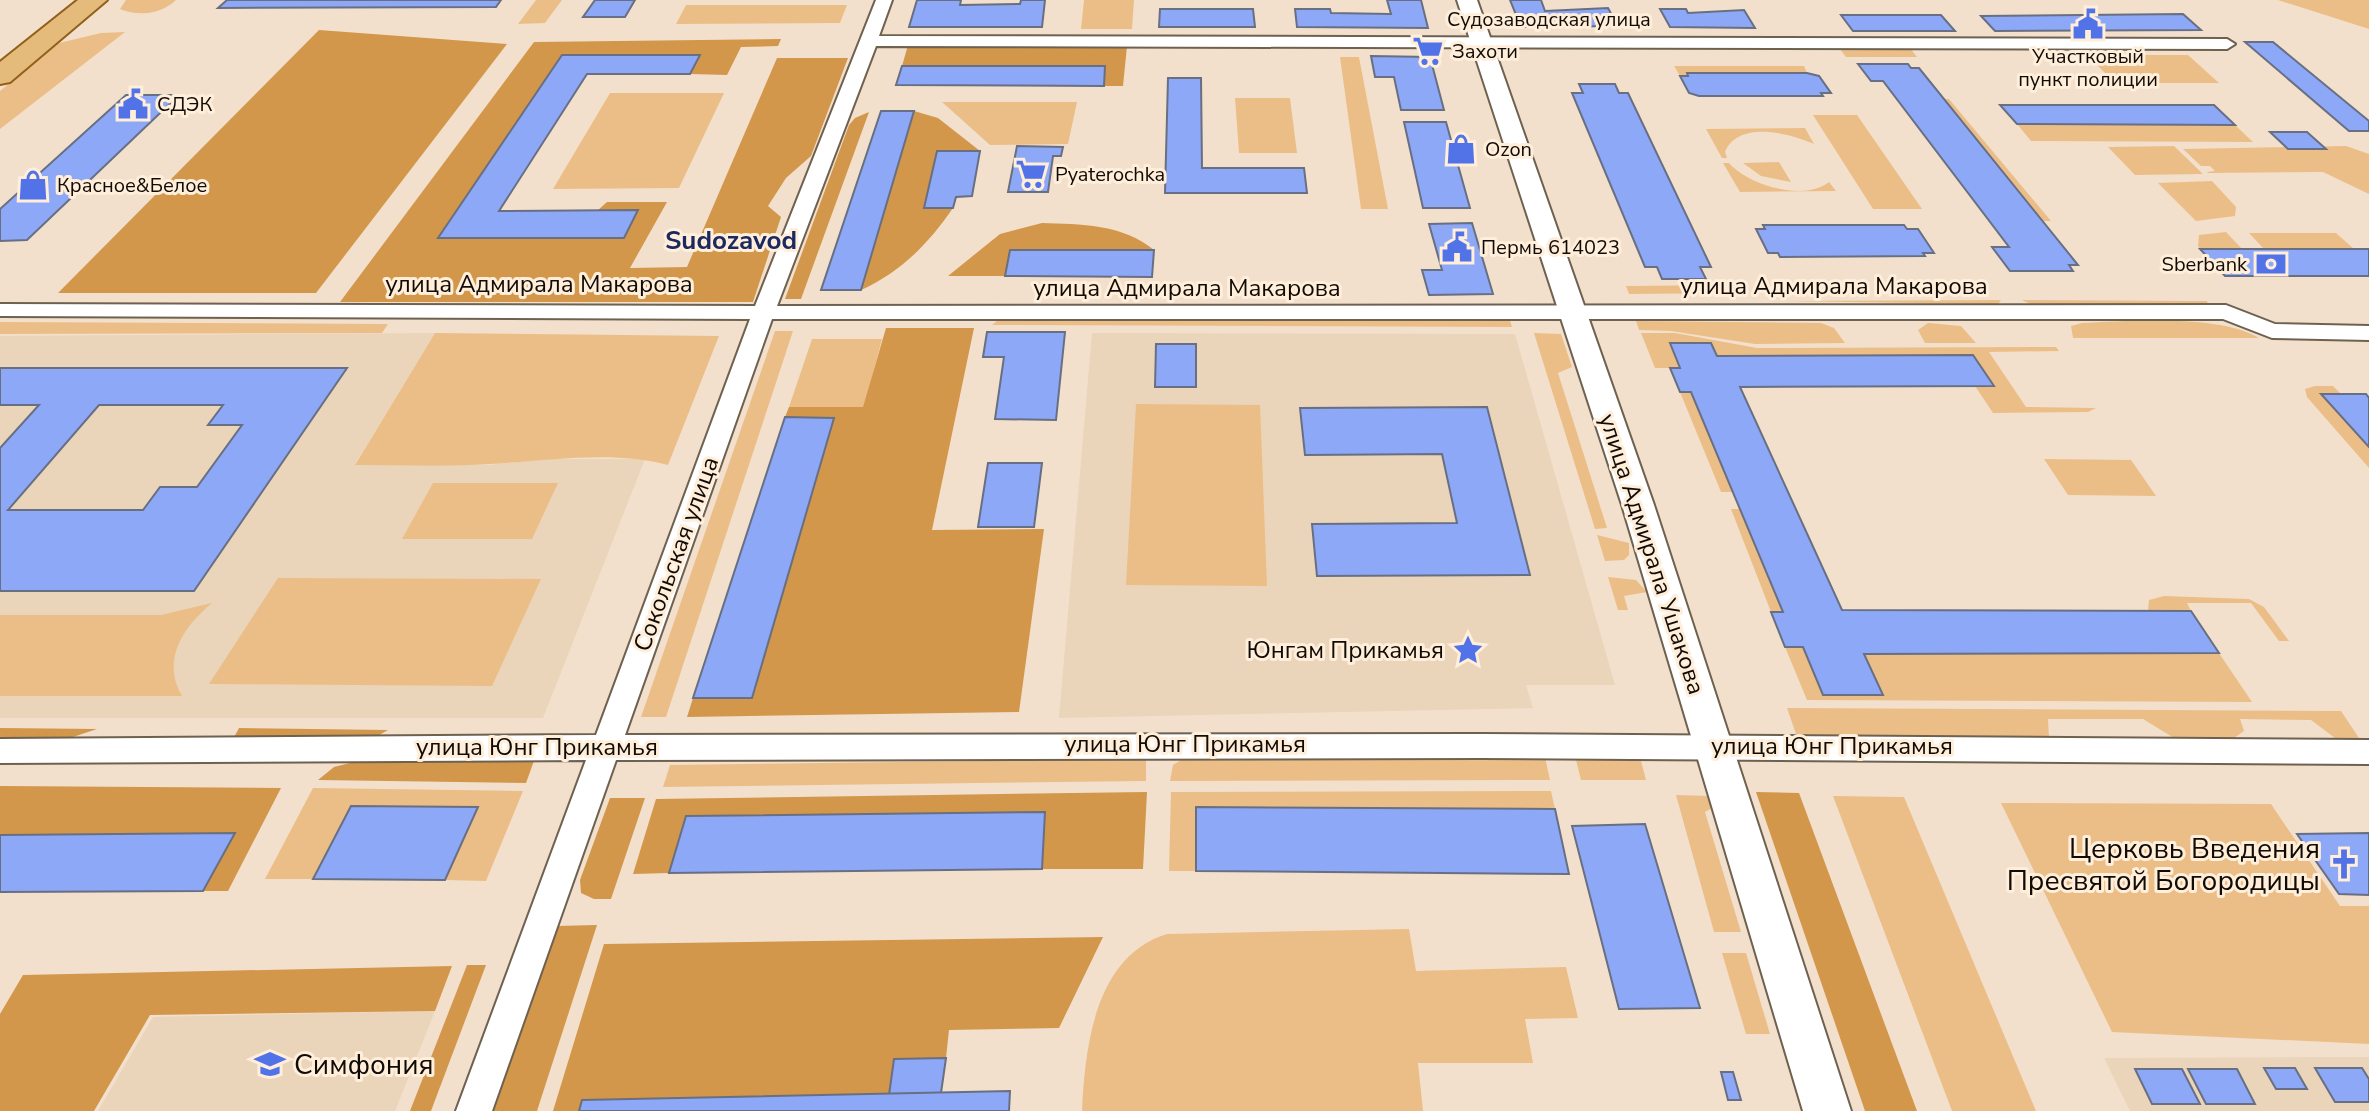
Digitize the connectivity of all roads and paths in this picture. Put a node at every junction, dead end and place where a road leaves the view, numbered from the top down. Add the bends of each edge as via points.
1 (69, 0) edge
2 (94, 0) edge
3 (884, 0) edge
4 (1467, 0) edge
5 (870, 41) junction
6 (1480, 41) junction
7 (2227, 44) dead end
8 (0, 56) edge
9 (0, 76) edge
10 (0, 310) edge
11 (764, 311) junction
12 (1575, 313) junction
13 (2369, 333) edge
14 (1712, 745) junction
15 (605, 746) junction
16 (0, 751) edge
17 (2369, 752) edge
18 (474, 1111) edge
19 (1827, 1111) edge

1 - 8 main road
2 - 9 main road
3 - 5 street, Сокольская улица
4 - 6 street, улица Адмирала Ушакова
5 - 6 street, Судозаводская улица
5 - 11 street, Сокольская улица
6 - 7 street, Судозаводская улица
6 - 12 street, улица Адмирала Ушакова
10 - 11 street, улица Адмирала Макарова
11 - 12 street, улица Адмирала Макарова
11 - 15 street, Сокольская улица
12 - 13 street, улица Адмирала Макарова via 2226,312 2272,331
12 - 14 street, улица Адмирала Ушакова
14 - 15 street, улица Юнг Прикамья
14 - 17 street, улица Юнг Прикамья
14 - 19 street, улица Адмирала Ушакова
15 - 16 street, улица Юнг Прикамья
15 - 18 street, Сокольская улица

